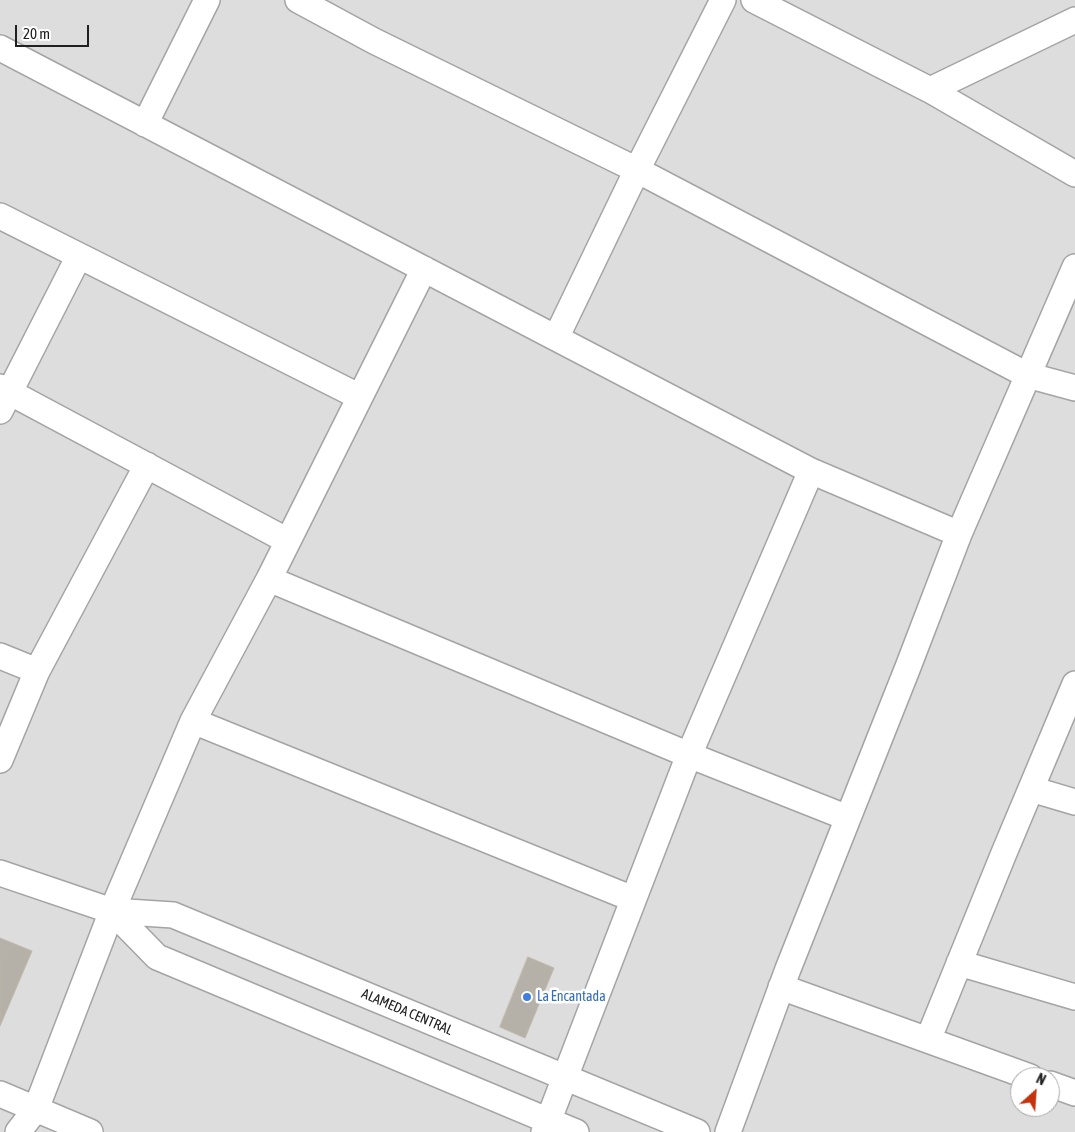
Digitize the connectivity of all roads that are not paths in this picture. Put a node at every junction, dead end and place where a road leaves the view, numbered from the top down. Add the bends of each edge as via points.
1 (207, 0) edge
2 (298, 0) edge
3 (723, 0) edge
4 (754, 0) edge
5 (1075, 20) edge
6 (0, 48) edge
7 (930, 90) junction
8 (145, 124) junction
9 (637, 170) junction
10 (1075, 174) edge
11 (0, 216) edge
12 (79, 256) junction
13 (1075, 267) edge
14 (424, 269) junction
15 (556, 338) junction
16 (1027, 375) junction
17 (1075, 388) edge
18 (3, 397) edge
19 (360, 397) junction
20 (147, 465) junction
21 (811, 471) junction
22 (959, 534) junction
23 (288, 541) junction
24 (269, 579) junction
25 (0, 656) edge
26 (37, 671) junction
27 (1075, 684) edge
28 (193, 721) junction
29 (688, 755) junction
30 (0, 760) edge
31 (1031, 789) junction
32 (1075, 802) edge
33 (848, 818) junction
34 (0, 873) edge
35 (633, 899) junction
36 (112, 911) junction
37 (959, 963) junction
38 (781, 987) junction
39 (1075, 997) edge
40 (928, 1040) junction
41 (1010, 1070) edge
42 (565, 1078) junction
43 (1060, 1088) edge
44 (1075, 1093) edge
45 (0, 1094) edge
46 (36, 1109) junction
47 (546, 1127) edge
48 (18, 1132) edge
49 (90, 1132) edge
50 (576, 1132) edge
51 (697, 1132) edge
52 (728, 1132) edge

1 - 8 street
2 - 9 street
3 - 9 street
4 - 7 street
5 - 7 street
6 - 8 street
7 - 10 street
8 - 14 street
9 - 15 street
9 - 16 street
11 - 12 street
12 - 18 street
12 - 19 street
13 - 16 street
14 - 15 street
14 - 19 street
15 - 21 street
16 - 17 street
16 - 22 street
18 - 20 street
19 - 23 street
20 - 23 street
20 - 26 street
21 - 22 street
21 - 29 street
22 - 33 street
23 - 24 street
24 - 28 street
24 - 29 street
25 - 26 street
26 - 30 street
27 - 31 street
28 - 35 street
28 - 36 street
29 - 33 street
29 - 35 street
31 - 32 street
31 - 37 street
33 - 38 street
34 - 36 street, ALAMEDA CENTRAL
35 - 42 street
36 - 42 street, ALAMEDA CENTRAL via 173,915
36 - 46 street
36 - 47 street, ALAMEDA CENTRAL via 157,957
37 - 39 street
37 - 40 street
38 - 40 street
38 - 52 street
40 - 41 street
42 - 47 street
42 - 51 street, ALAMEDA CENTRAL
43 - 44 street
45 - 46 street
46 - 48 street
46 - 49 street
47 - 50 street, ALAMEDA CENTRAL

